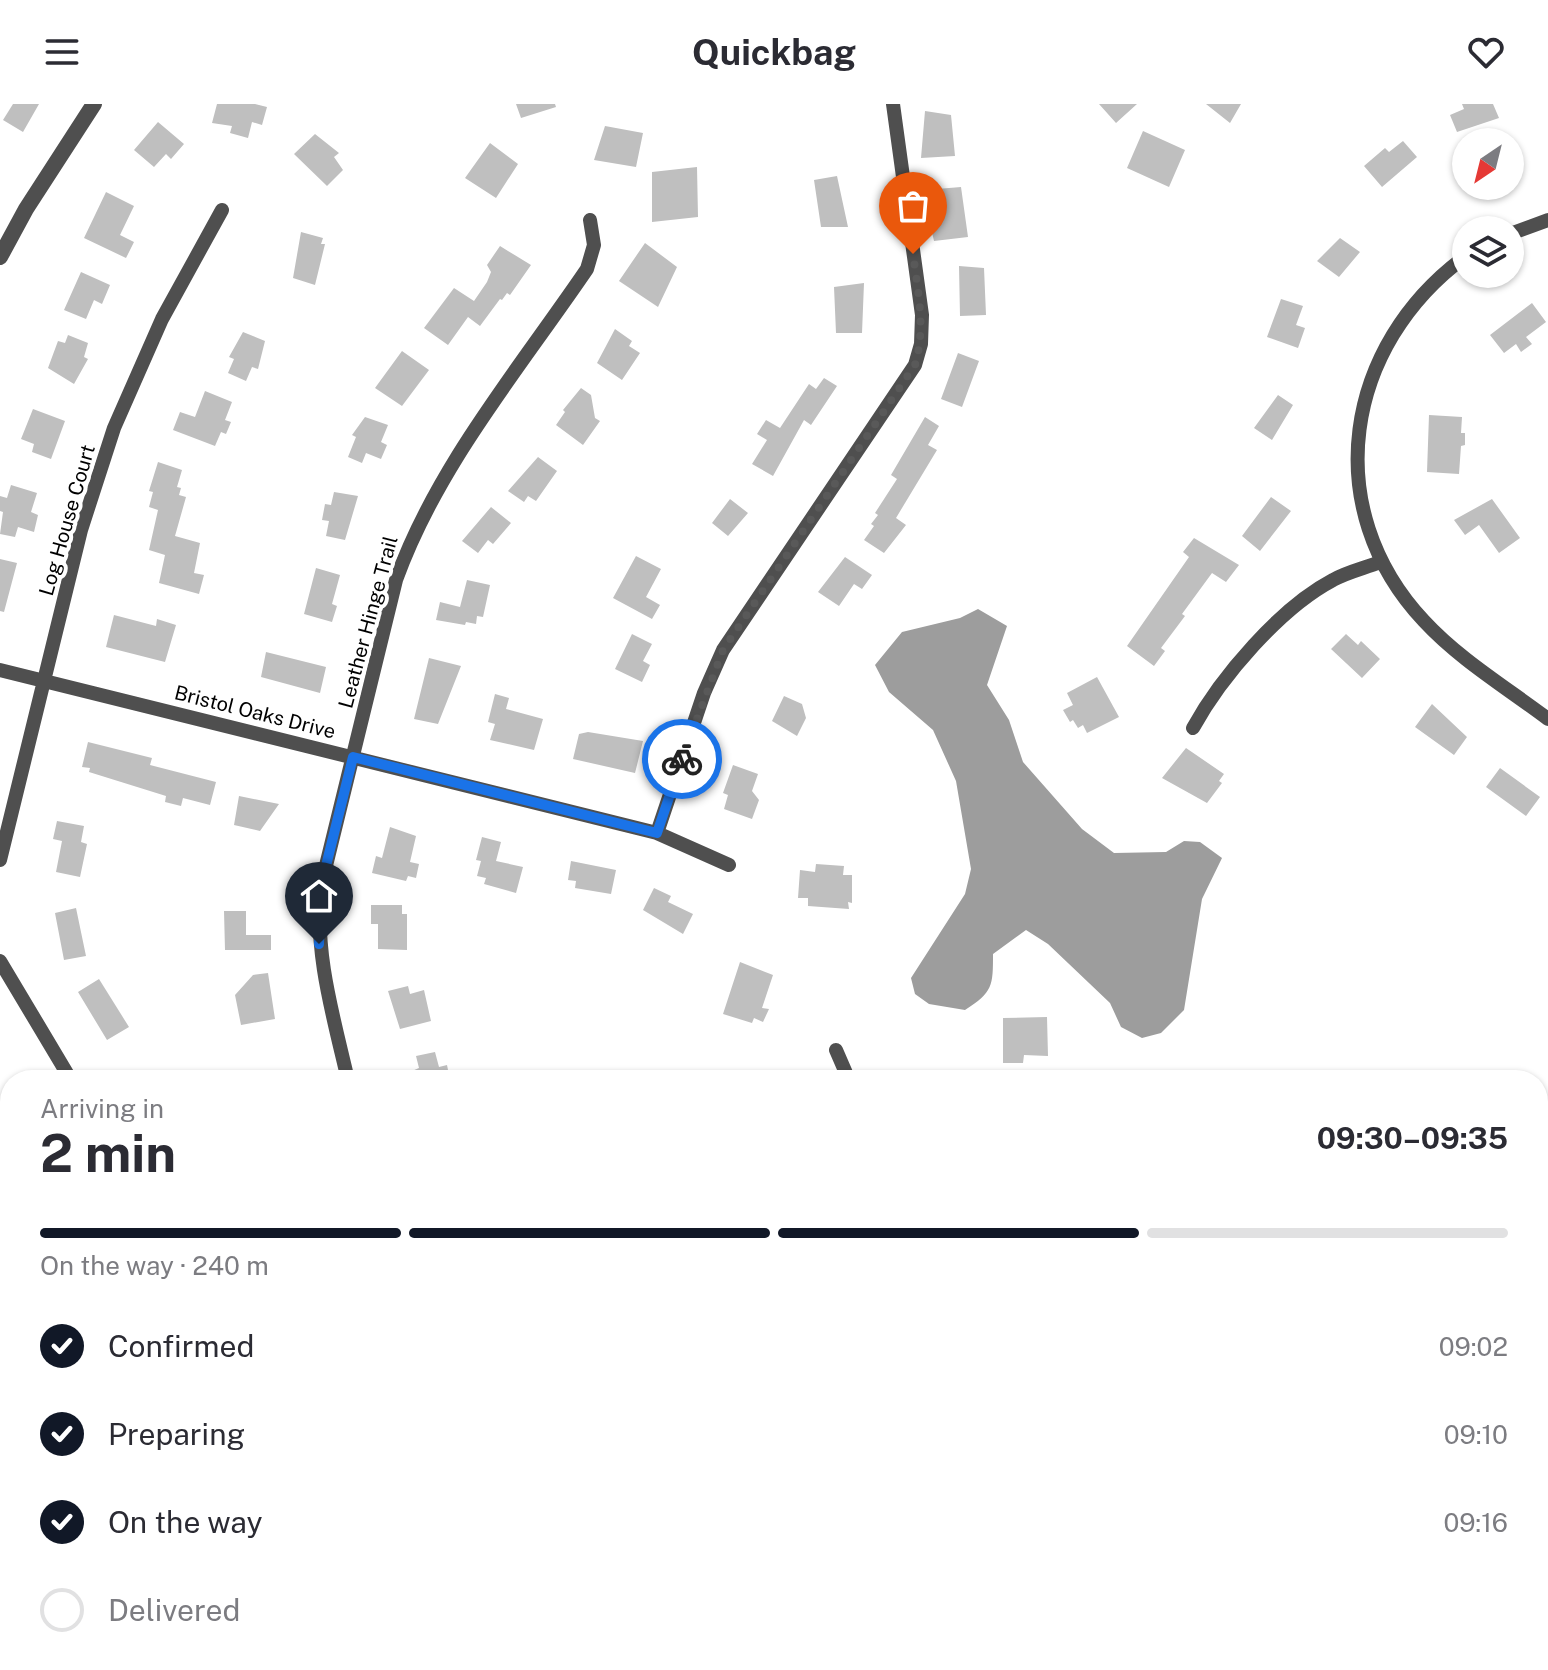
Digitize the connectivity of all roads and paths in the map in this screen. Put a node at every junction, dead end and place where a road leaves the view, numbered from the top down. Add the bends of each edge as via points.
1 (94, 104) edge
2 (893, 104) edge
3 (222, 210) dead end
4 (590, 220) dead end
5 (1548, 220) edge
6 (1524, 229) edge
7 (0, 257) edge
8 (1452, 269) edge
9 (1380, 562) junction
10 (0, 670) edge
11 (43, 681) junction
12 (1548, 719) edge
13 (1193, 728) dead end
14 (353, 757) junction
15 (657, 833) junction
16 (0, 860) edge
17 (729, 865) dead end
18 (0, 961) edge
19 (836, 1050) dead end
20 (65, 1070) edge
21 (346, 1070) edge
22 (845, 1070) edge

1 - 7 street
2 - 15 street via 922,315 915,365 723,650
3 - 11 street, Log House Court via 162,319 114,428 81,530
4 - 14 street, Leather Hinge Trail via 594,245 587,269 442,480 413,534 396,580
5 - 6 street
8 - 9 street via 1411,307 1384,352 1358,424 1355,456 1362,509
9 - 12 street via 1444,640
9 - 13 street via 1332,580 1289,613 1208,701
10 - 11 street, Bristol Oaks Drive
11 - 14 street, Bristol Oaks Drive
11 - 16 street, Log House Court
14 - 15 street, Bristol Oaks Drive
14 - 21 street, Leather Hinge Trail via 321,886 317,926
15 - 17 street, Bristol Oaks Drive
18 - 20 street
19 - 22 street

